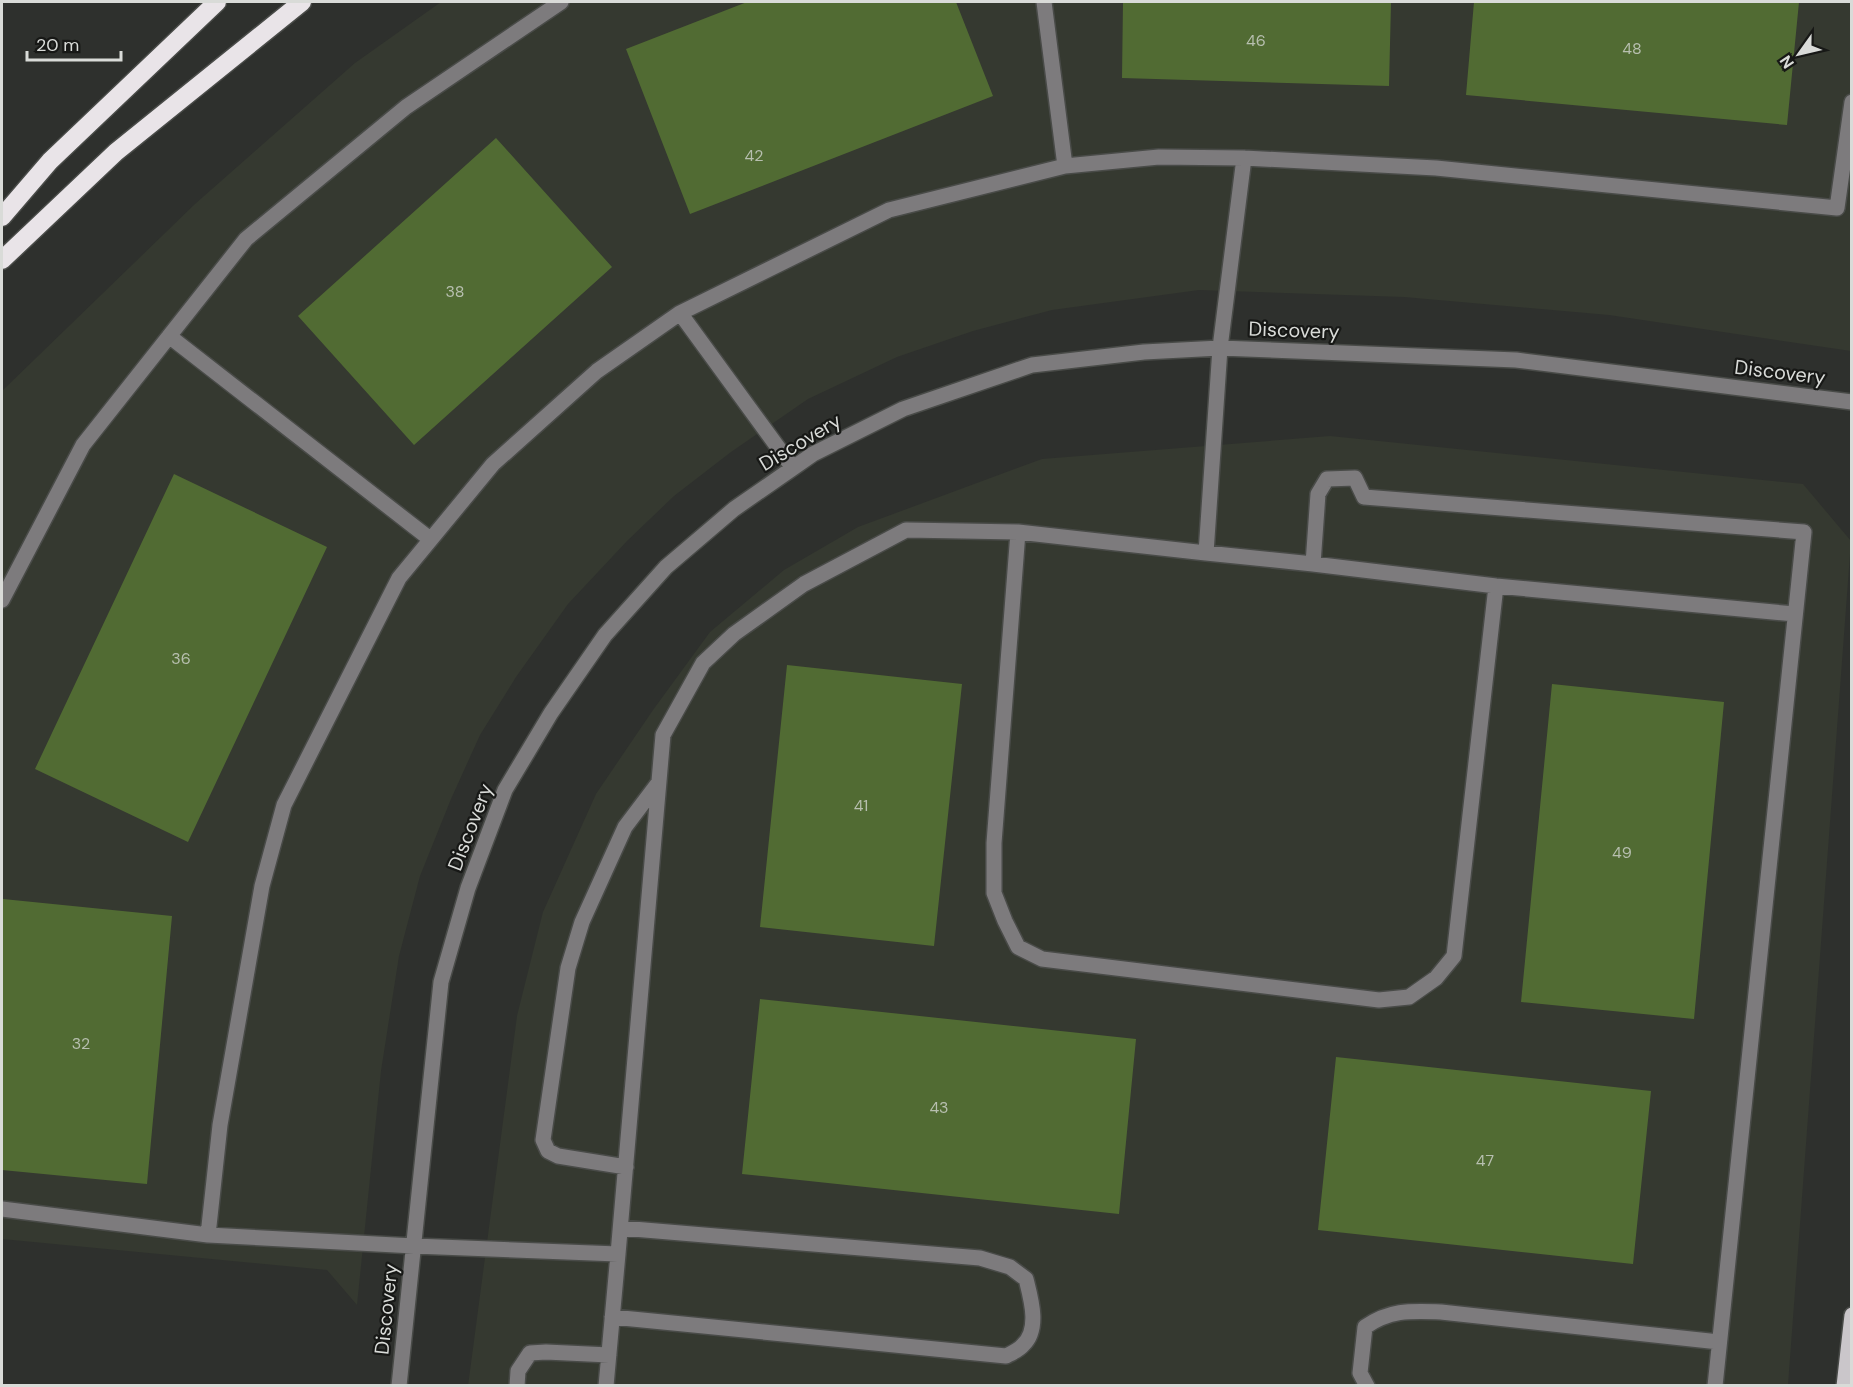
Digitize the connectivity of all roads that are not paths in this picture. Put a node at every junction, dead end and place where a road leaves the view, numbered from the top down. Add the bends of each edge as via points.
1 (217, 2) edge
2 (302, 2) edge
3 (561, 2) edge
4 (1044, 2) edge
5 (1851, 102) edge
6 (1244, 159) junction
7 (1065, 166) junction
8 (2, 217) edge
9 (2, 260) edge
10 (680, 313) junction
11 (169, 336) junction
12 (1220, 348) junction
13 (1851, 402) edge
14 (793, 468) junction
15 (1018, 532) junction
16 (430, 539) junction
17 (1206, 553) junction
18 (1313, 564) junction
19 (1496, 586) junction
20 (2, 600) edge
21 (1795, 614) junction
22 (660, 780) junction
23 (626, 1167) junction
24 (2, 1209) edge
25 (621, 1228) junction
26 (208, 1235) junction
27 (414, 1246) junction
28 (618, 1254) junction
29 (1851, 1315) edge
30 (612, 1317) junction
31 (1719, 1342) junction
32 (609, 1355) junction
33 (399, 1386) edge
34 (517, 1386) edge
35 (606, 1386) edge
36 (1367, 1386) edge
37 (1715, 1386) edge
38 (1844, 1386) edge

1 - 8 highway via 50,161
2 - 9 highway via 116,152
3 - 11 street via 406,107 246,239
4 - 7 street
5 - 6 street via 1837,208 1436,168
6 - 7 street via 1159,157
6 - 12 street
7 - 10 street via 889,210
10 - 14 street
10 - 16 street via 597,371 493,464
11 - 16 street
11 - 20 street via 83,445
12 - 13 street, Discovery via 1516,360
12 - 14 street, Discovery via 1032,365 903,410 813,454
12 - 17 street
14 - 27 street, Discovery via 734,509 666,567 605,635 551,713 505,790 468,888 441,982
15 - 17 street
15 - 19 street via 994,843 994,892 1018,947 1042,959 1379,1000 1409,997 1436,978 1454,956
15 - 22 street via 906,530 804,584 734,634 703,663 663,735
16 - 26 street via 399,578 284,805 262,885 222,1114
17 - 18 street
18 - 19 street
18 - 21 street via 1318,494 1327,479 1355,478 1364,497 1804,532
19 - 21 street
21 - 31 street
22 - 23 street
22 - 23 street via 625,827 582,922 568,968 543,1140 548,1151 558,1156
23 - 25 street
24 - 26 street
25 - 28 street
25 - 30 street via 980,1258 1010,1266 1026,1279 1033,1324 1024,1344 1006,1356
26 - 27 street
27 - 28 street
27 - 33 street, Discovery
28 - 30 street
29 - 38 main road
30 - 32 street
31 - 36 street via 1407,1311 1379,1317 1365,1327 1360,1373
31 - 37 street
32 - 34 street via 530,1353 518,1371
32 - 35 street

